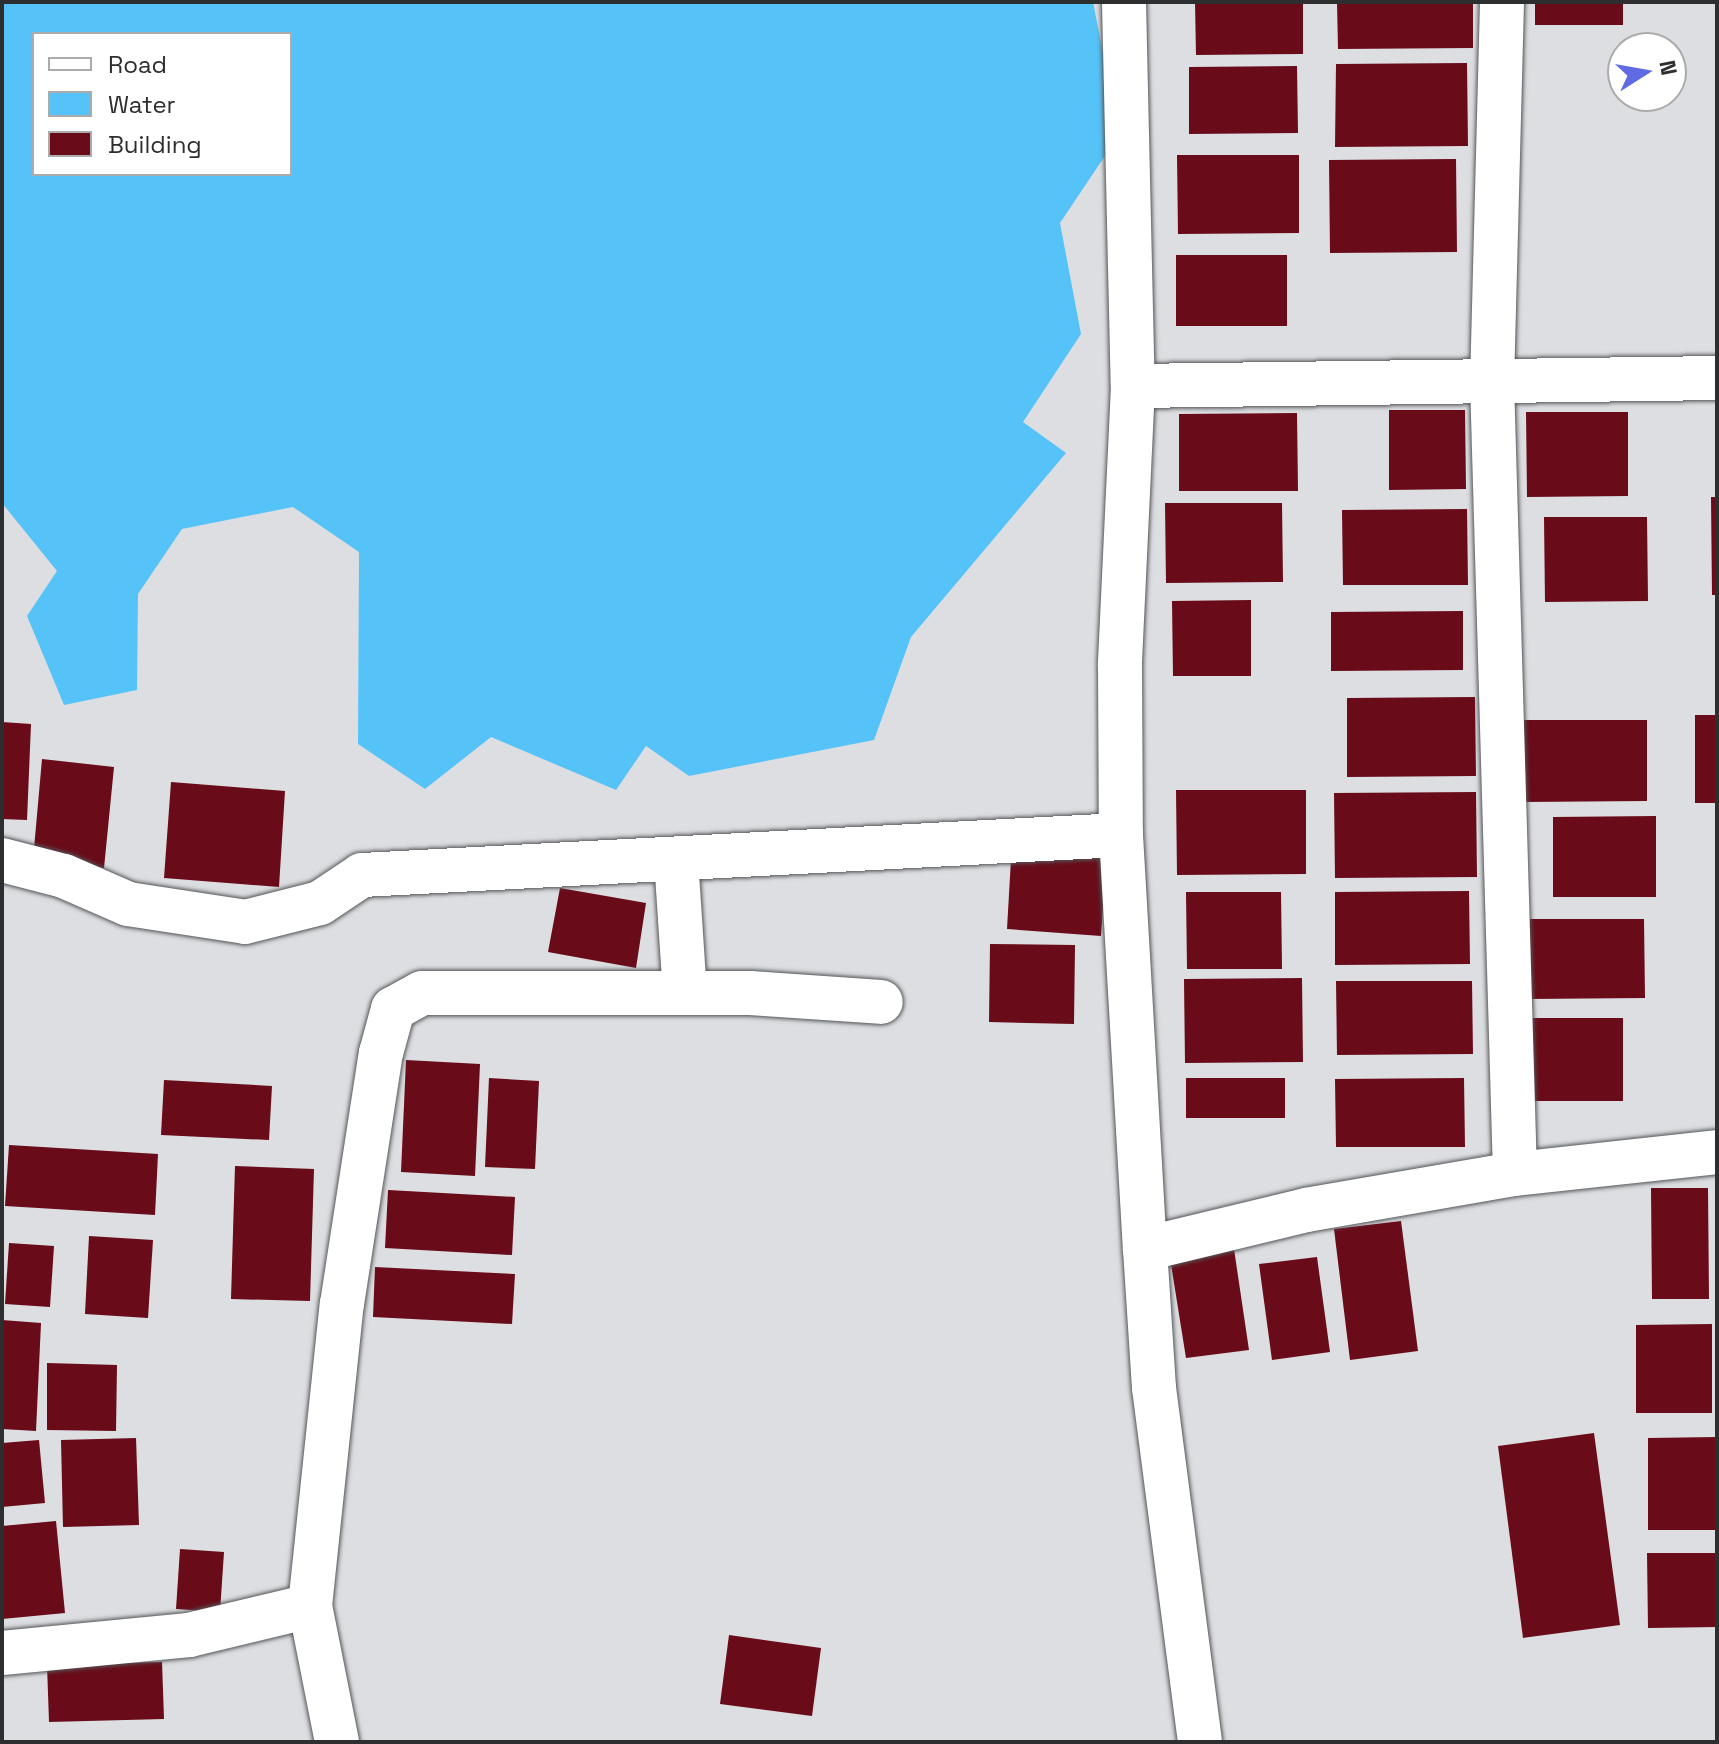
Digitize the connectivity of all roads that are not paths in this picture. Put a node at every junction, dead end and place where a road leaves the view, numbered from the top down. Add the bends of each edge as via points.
1 (1124, 2) edge
2 (1502, 2) edge
3 (1717, 378) edge
4 (1492, 381) junction
5 (1133, 386) junction
6 (1121, 835) junction
7 (676, 859) junction
8 (2, 860) edge
9 (685, 993) junction
10 (881, 1002) dead end
11 (1717, 1152) edge
12 (1515, 1174) junction
13 (1145, 1249) junction
14 (310, 1606) junction
15 (2, 1653) edge
16 (337, 1742) edge
17 (1200, 1742) edge

1 - 5 street
2 - 4 street
3 - 4 street
4 - 5 street
4 - 12 street
5 - 6 street via 1120,666
6 - 7 street
6 - 13 street
7 - 8 street via 362,875 320,903 245,922 128,904 64,876
7 - 9 street
9 - 10 street
9 - 14 street via 422,993 393,1009 381,1053 342,1304
11 - 12 street
12 - 13 street via 1306,1210
13 - 17 street via 1154,1388
14 - 15 street via 189,1635
14 - 16 street

